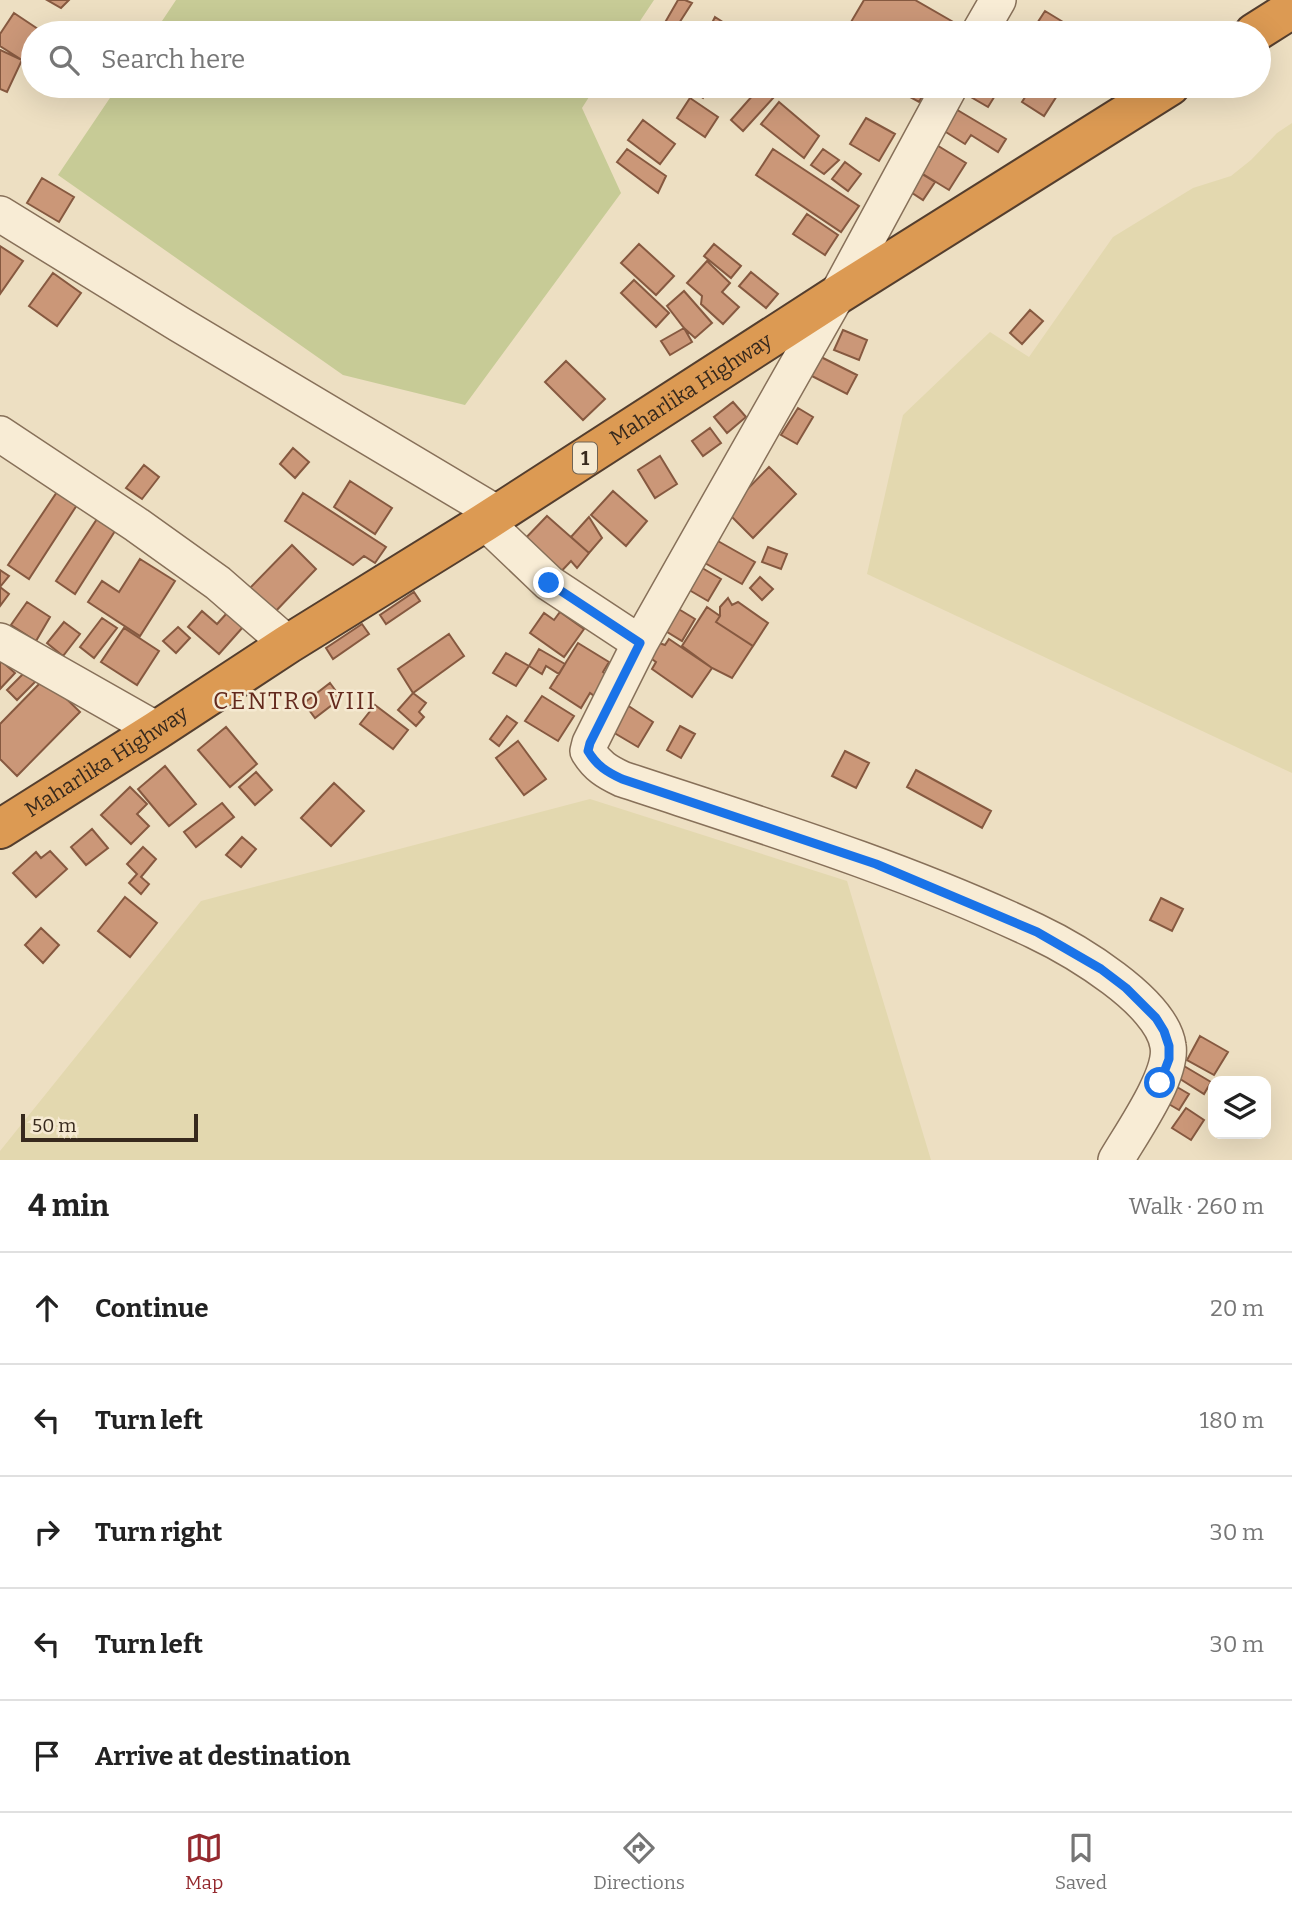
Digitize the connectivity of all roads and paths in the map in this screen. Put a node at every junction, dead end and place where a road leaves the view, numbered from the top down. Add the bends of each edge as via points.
1 (998, 0) edge
2 (1292, 9) edge
3 (986, 21) edge
4 (1271, 22) edge
5 (944, 98) edge
6 (1151, 98) edge
7 (0, 214) edge
8 (837, 295) junction
9 (0, 434) edge
10 (491, 518) junction
11 (0, 641) edge
12 (288, 643) junction
13 (640, 643) junction
14 (157, 730) junction
15 (0, 829) edge
16 (1116, 1160) edge

1 - 3 street
2 - 4 highway
5 - 8 street
6 - 8 highway, Maharlika Highway / 1
7 - 10 street
8 - 10 highway, Maharlika Highway / 1
8 - 13 street
9 - 12 street via 218,583
10 - 12 highway, Maharlika Highway / 1
10 - 13 street via 549,583
11 - 14 street
12 - 14 highway, Maharlika Highway / 1
13 - 16 street via 590,743 588,751 605,771 876,864 1037,932 1101,969 1156,1018 1169,1046 1169,1059
14 - 15 highway, Maharlika Highway / 1

